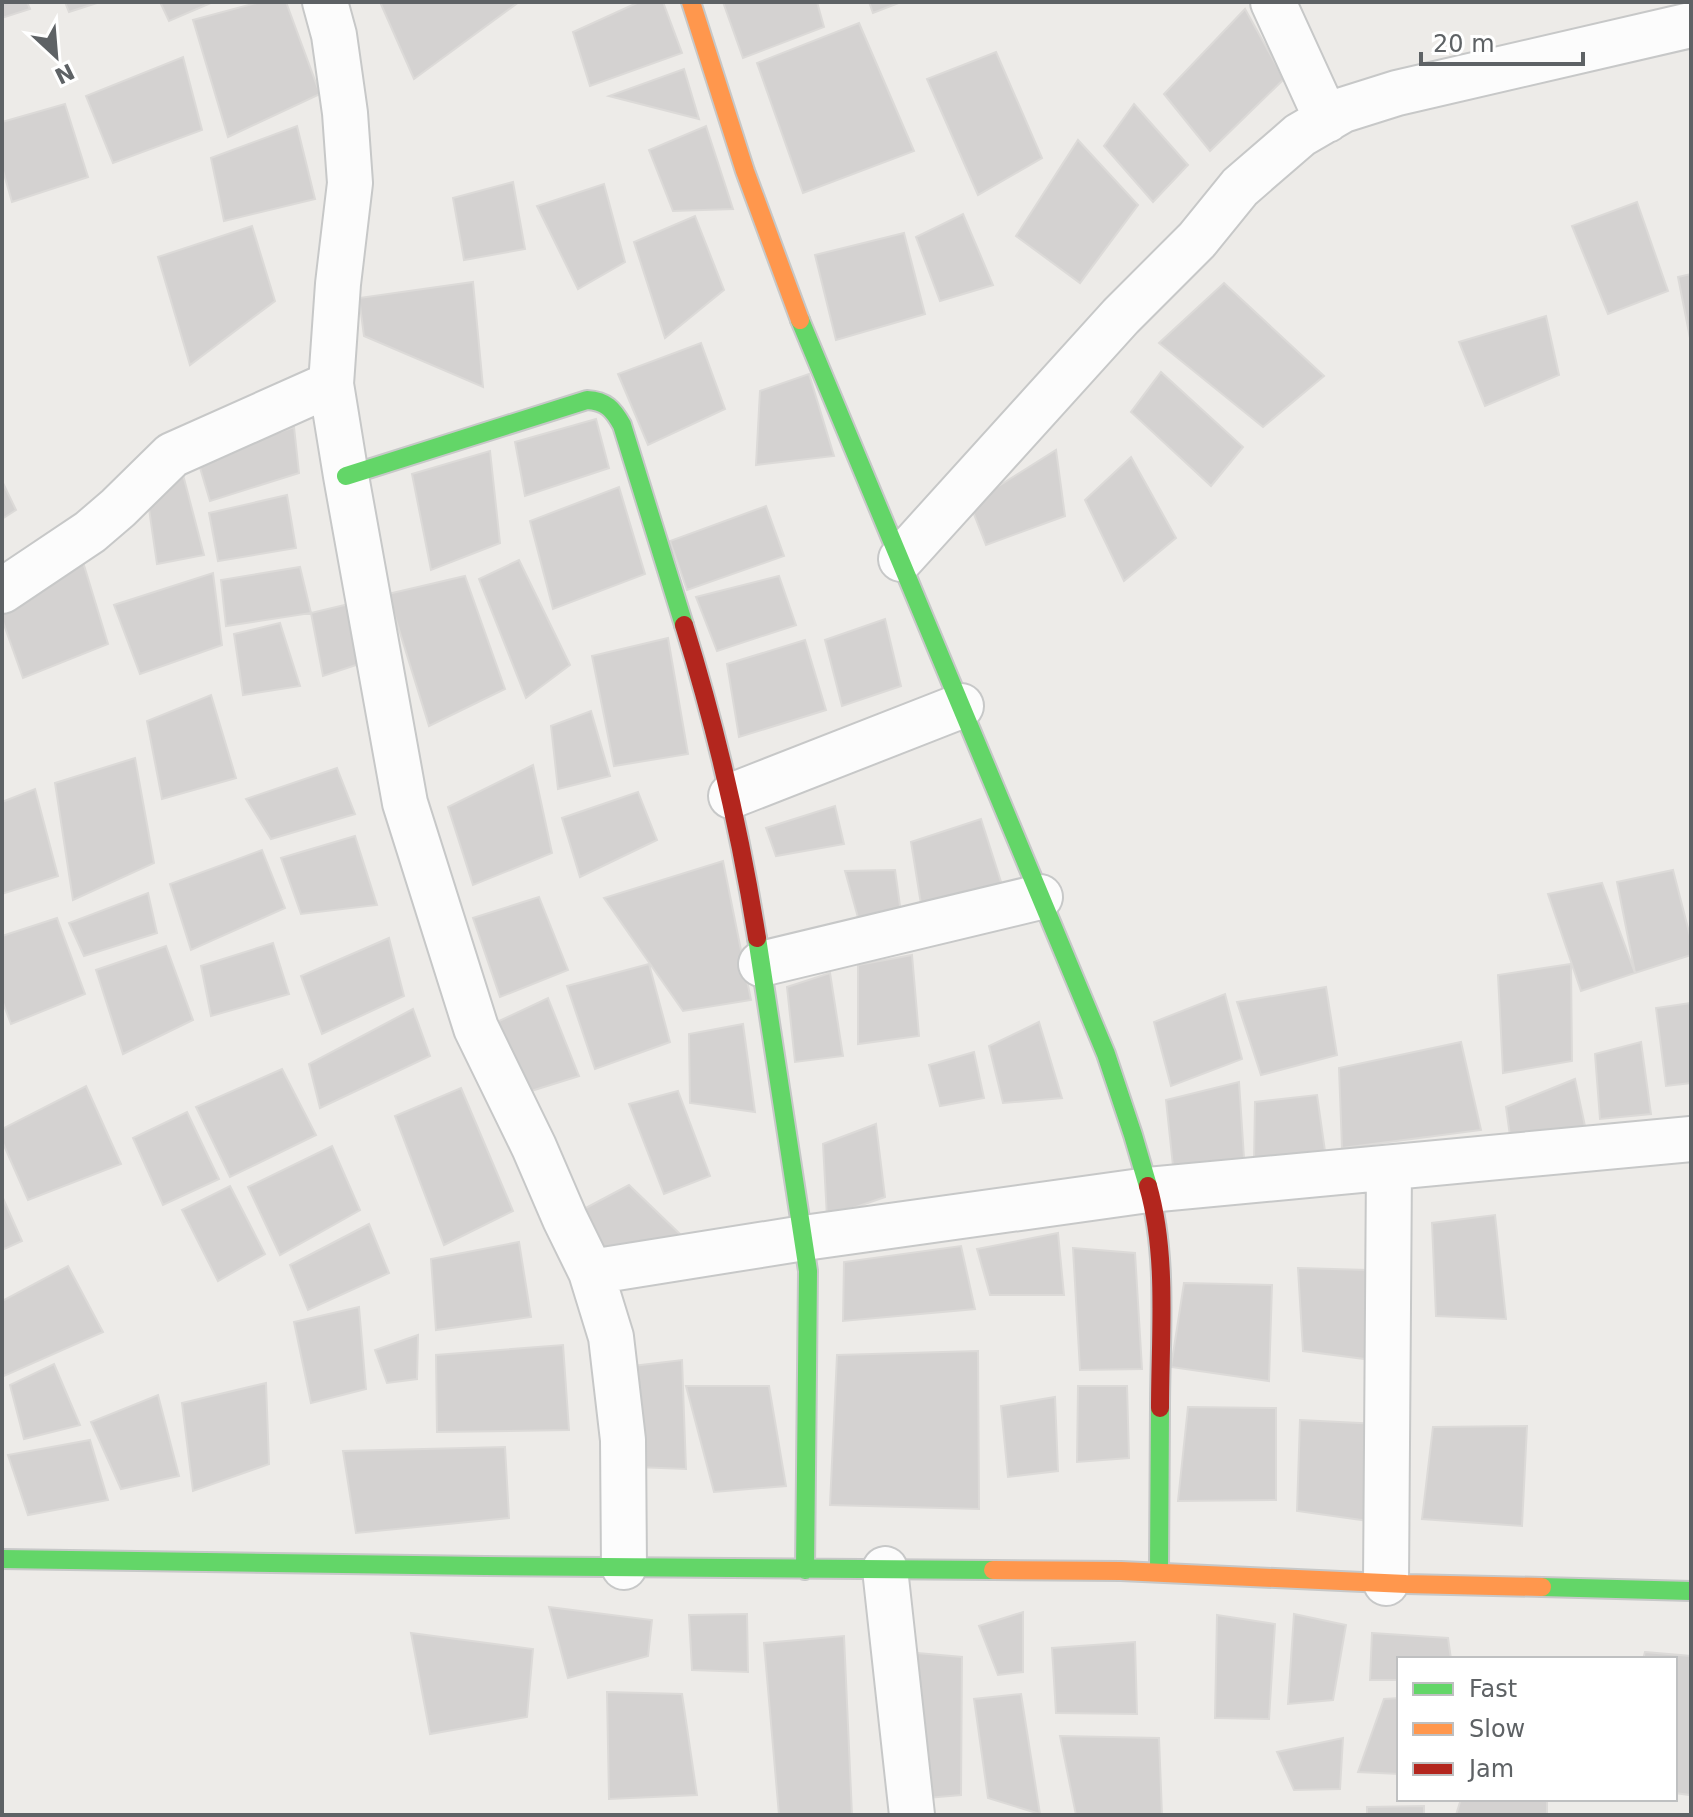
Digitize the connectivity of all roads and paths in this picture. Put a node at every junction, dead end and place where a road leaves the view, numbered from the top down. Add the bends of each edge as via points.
1 (325, 2) edge
2 (691, 2) edge
3 (1273, 2) edge
4 (1691, 25) edge
5 (1327, 120) junction
6 (331, 384) junction
7 (346, 476) junction
8 (901, 559) junction
9 (2, 591) edge
10 (961, 706) junction
11 (731, 796) junction
12 (1040, 897) junction
13 (761, 964) junction
14 (1691, 1139) edge
15 (1389, 1168) junction
16 (1148, 1190) junction
17 (804, 1238) junction
18 (591, 1272) junction
19 (2, 1559) edge
20 (624, 1567) junction
21 (885, 1569) junction
22 (805, 1570) junction
23 (1159, 1572) junction
24 (1386, 1583) junction
25 (1691, 1591) edge
26 (912, 1815) edge

1 - 6 street via 345,113 350,183
2 - 8 street via 790,294
3 - 5 street
4 - 5 street via 1397,93
5 - 8 street via 1300,135 1240,187
6 - 7 street
6 - 9 street via 172,455 90,532
7 - 11 street via 587,400 603,401 613,409 708,702
7 - 18 street via 405,803 437,908 476,1028
8 - 10 street
10 - 11 street
10 - 12 street
11 - 13 street
12 - 13 street
12 - 16 street via 1106,1054
13 - 17 street
14 - 15 street
15 - 16 street
15 - 24 street
16 - 17 street
16 - 23 street via 1160,1275
17 - 18 street
17 - 22 street
18 - 20 street via 611,1337 623,1440
19 - 20 street
20 - 22 street
21 - 22 street
21 - 23 street
21 - 26 street
23 - 24 street
24 - 25 street

